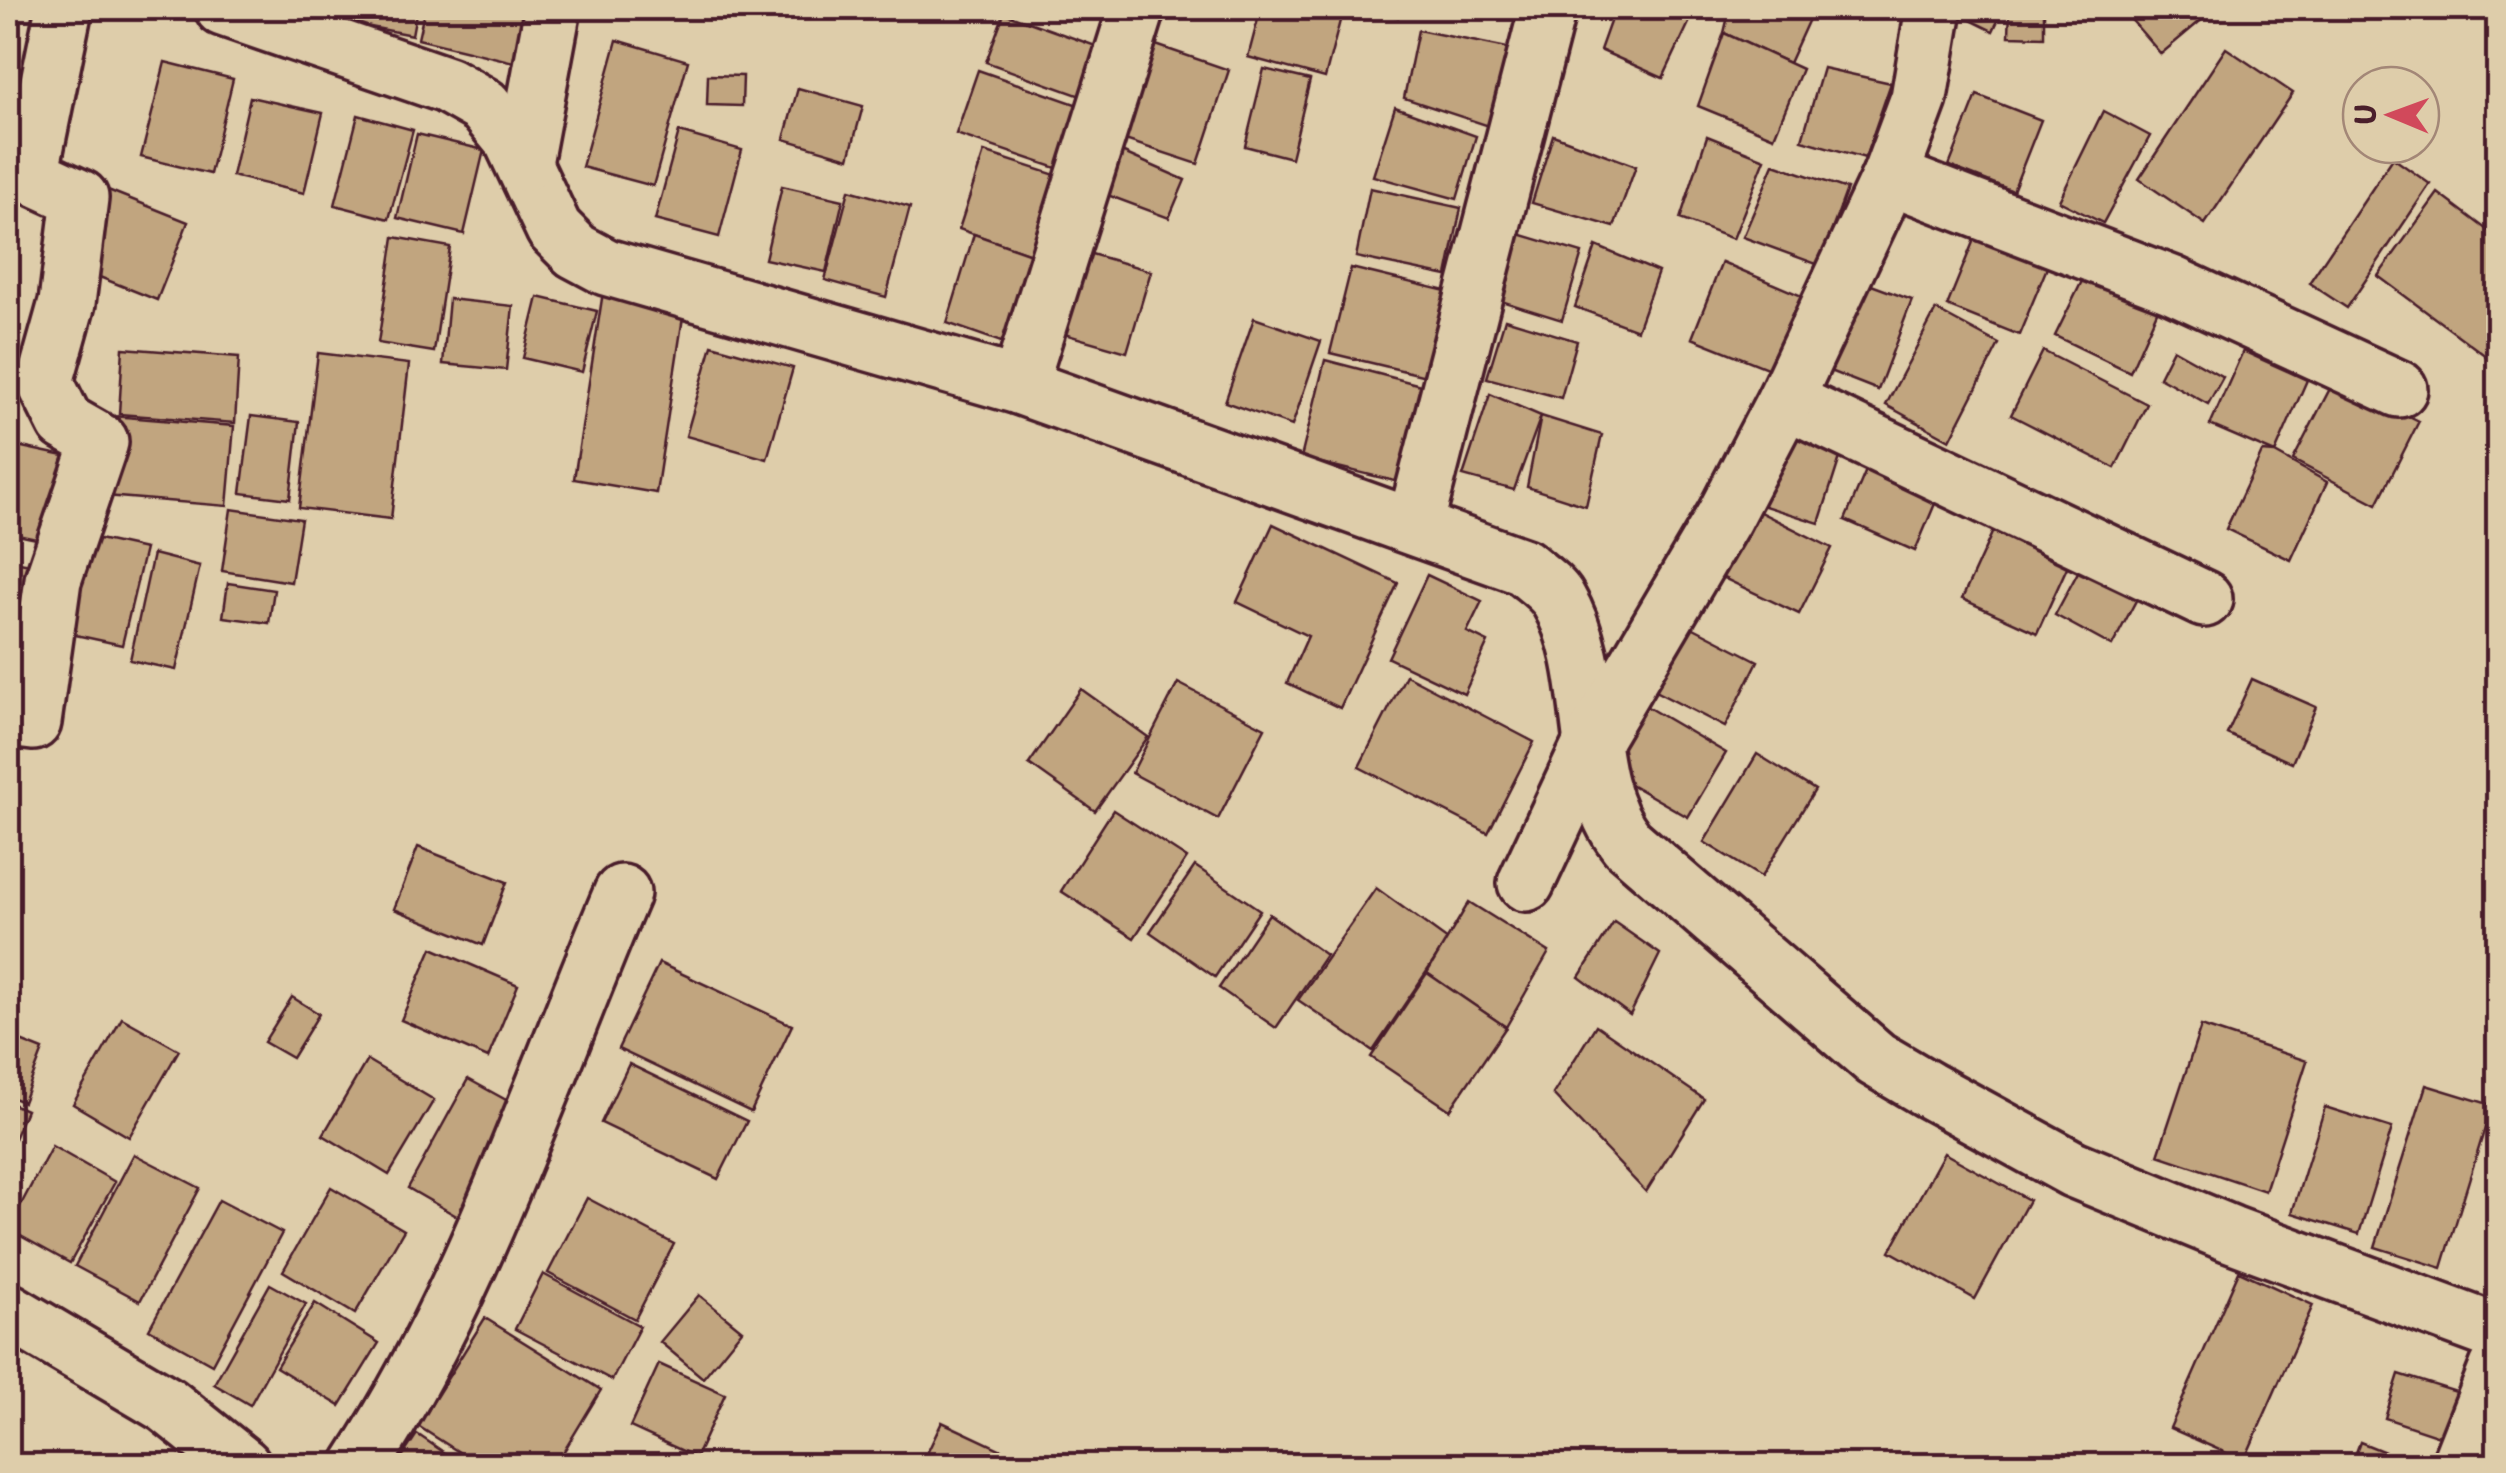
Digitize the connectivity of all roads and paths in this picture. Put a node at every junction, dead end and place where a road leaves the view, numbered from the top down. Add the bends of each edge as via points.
1 (64, 8) edge
2 (223, 8) edge
3 (553, 8) edge
4 (1138, 8) edge
5 (1548, 8) edge
6 (1934, 8) edge
7 (524, 163) junction
8 (1890, 176) junction
9 (1020, 386) junction
10 (2399, 389) dead end
11 (1785, 400) junction
12 (1415, 525) junction
13 (2204, 599) dead end
14 (8, 719) edge
15 (1594, 738) junction
16 (1526, 883) dead end
17 (622, 893) dead end
18 (8, 1311) edge
19 (2498, 1334) edge
20 (2498, 1367) edge
21 (244, 1466) edge
22 (360, 1466) edge
23 (2460, 1466) edge

1 - 14 street via 30,175 80,198 66,303 46,382 65,422 100,442 53,580 32,722
2 - 7 street via 447,86 484,106
3 - 7 street
4 - 9 street
5 - 12 street
6 - 8 street via 1918,98
7 - 9 street via 554,229 606,267
8 - 10 street via 2154,277
8 - 11 street
9 - 12 street
11 - 13 street
11 - 15 street
12 - 15 street via 1524,567 1558,597 1579,652
15 - 16 street
15 - 19 street via 1601,799 1627,843 1876,1058 2073,1168
17 - 22 street via 483,1237 410,1390
18 - 21 street via 167,1405
20 - 23 street

